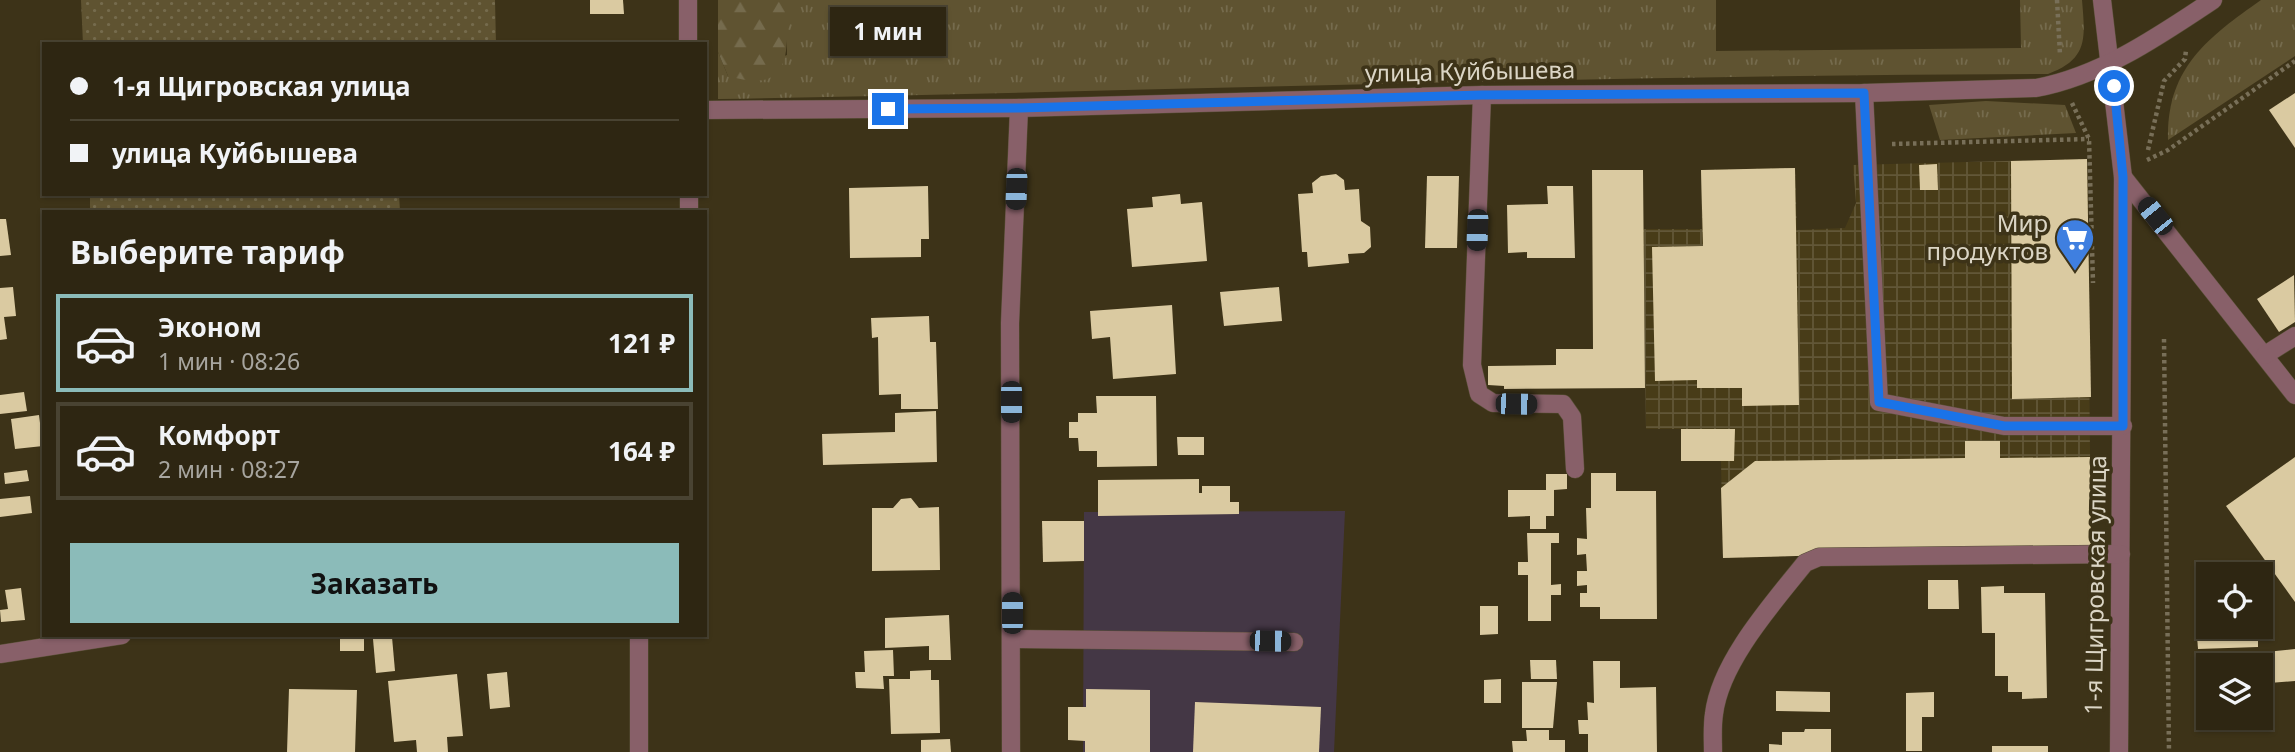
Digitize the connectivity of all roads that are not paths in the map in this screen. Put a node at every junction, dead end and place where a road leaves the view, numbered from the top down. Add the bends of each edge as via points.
1 (688, 0) edge
2 (2102, 0) edge
3 (2213, 0) edge
4 (688, 42) edge
5 (2112, 62) junction
6 (1864, 93) junction
7 (1482, 95) junction
8 (1019, 108) junction
9 (707, 110) edge
10 (2122, 168) junction
11 (2295, 337) edge
12 (2265, 355) junction
13 (2295, 395) edge
14 (2123, 426) junction
15 (1575, 469) dead end
16 (2121, 554) junction
17 (109, 637) edge
18 (639, 637) edge
19 (1012, 639) junction
20 (1294, 642) dead end
21 (0, 654) edge
22 (639, 752) edge
23 (1011, 752) edge
24 (1713, 752) edge
25 (2119, 752) edge

1 - 4 street
2 - 5 street, 1-я Щигровская улица
3 - 5 street, улица Куйбышева
5 - 6 street, улица Куйбышева via 2062,83 2036,88
5 - 10 street, 1-я Щигровская улица
6 - 7 street, улица Куйбышева
6 - 14 street via 1879,402 2004,426
7 - 8 street, улица Куйбышева
7 - 15 street via 1472,365 1479,394 1493,403 1563,404 1572,417
8 - 9 street, улица Куйбышева
8 - 19 street via 1010,323
10 - 12 street
10 - 14 street, 1-я Щигровская улица
11 - 12 street
12 - 13 street
14 - 16 street, 1-я Щигровская улица
16 - 24 street via 1819,557 1805,563 1745,642 1727,674 1714,713
16 - 25 street, 1-я Щигровская улица
17 - 21 street
18 - 22 street
19 - 20 street
19 - 23 street

